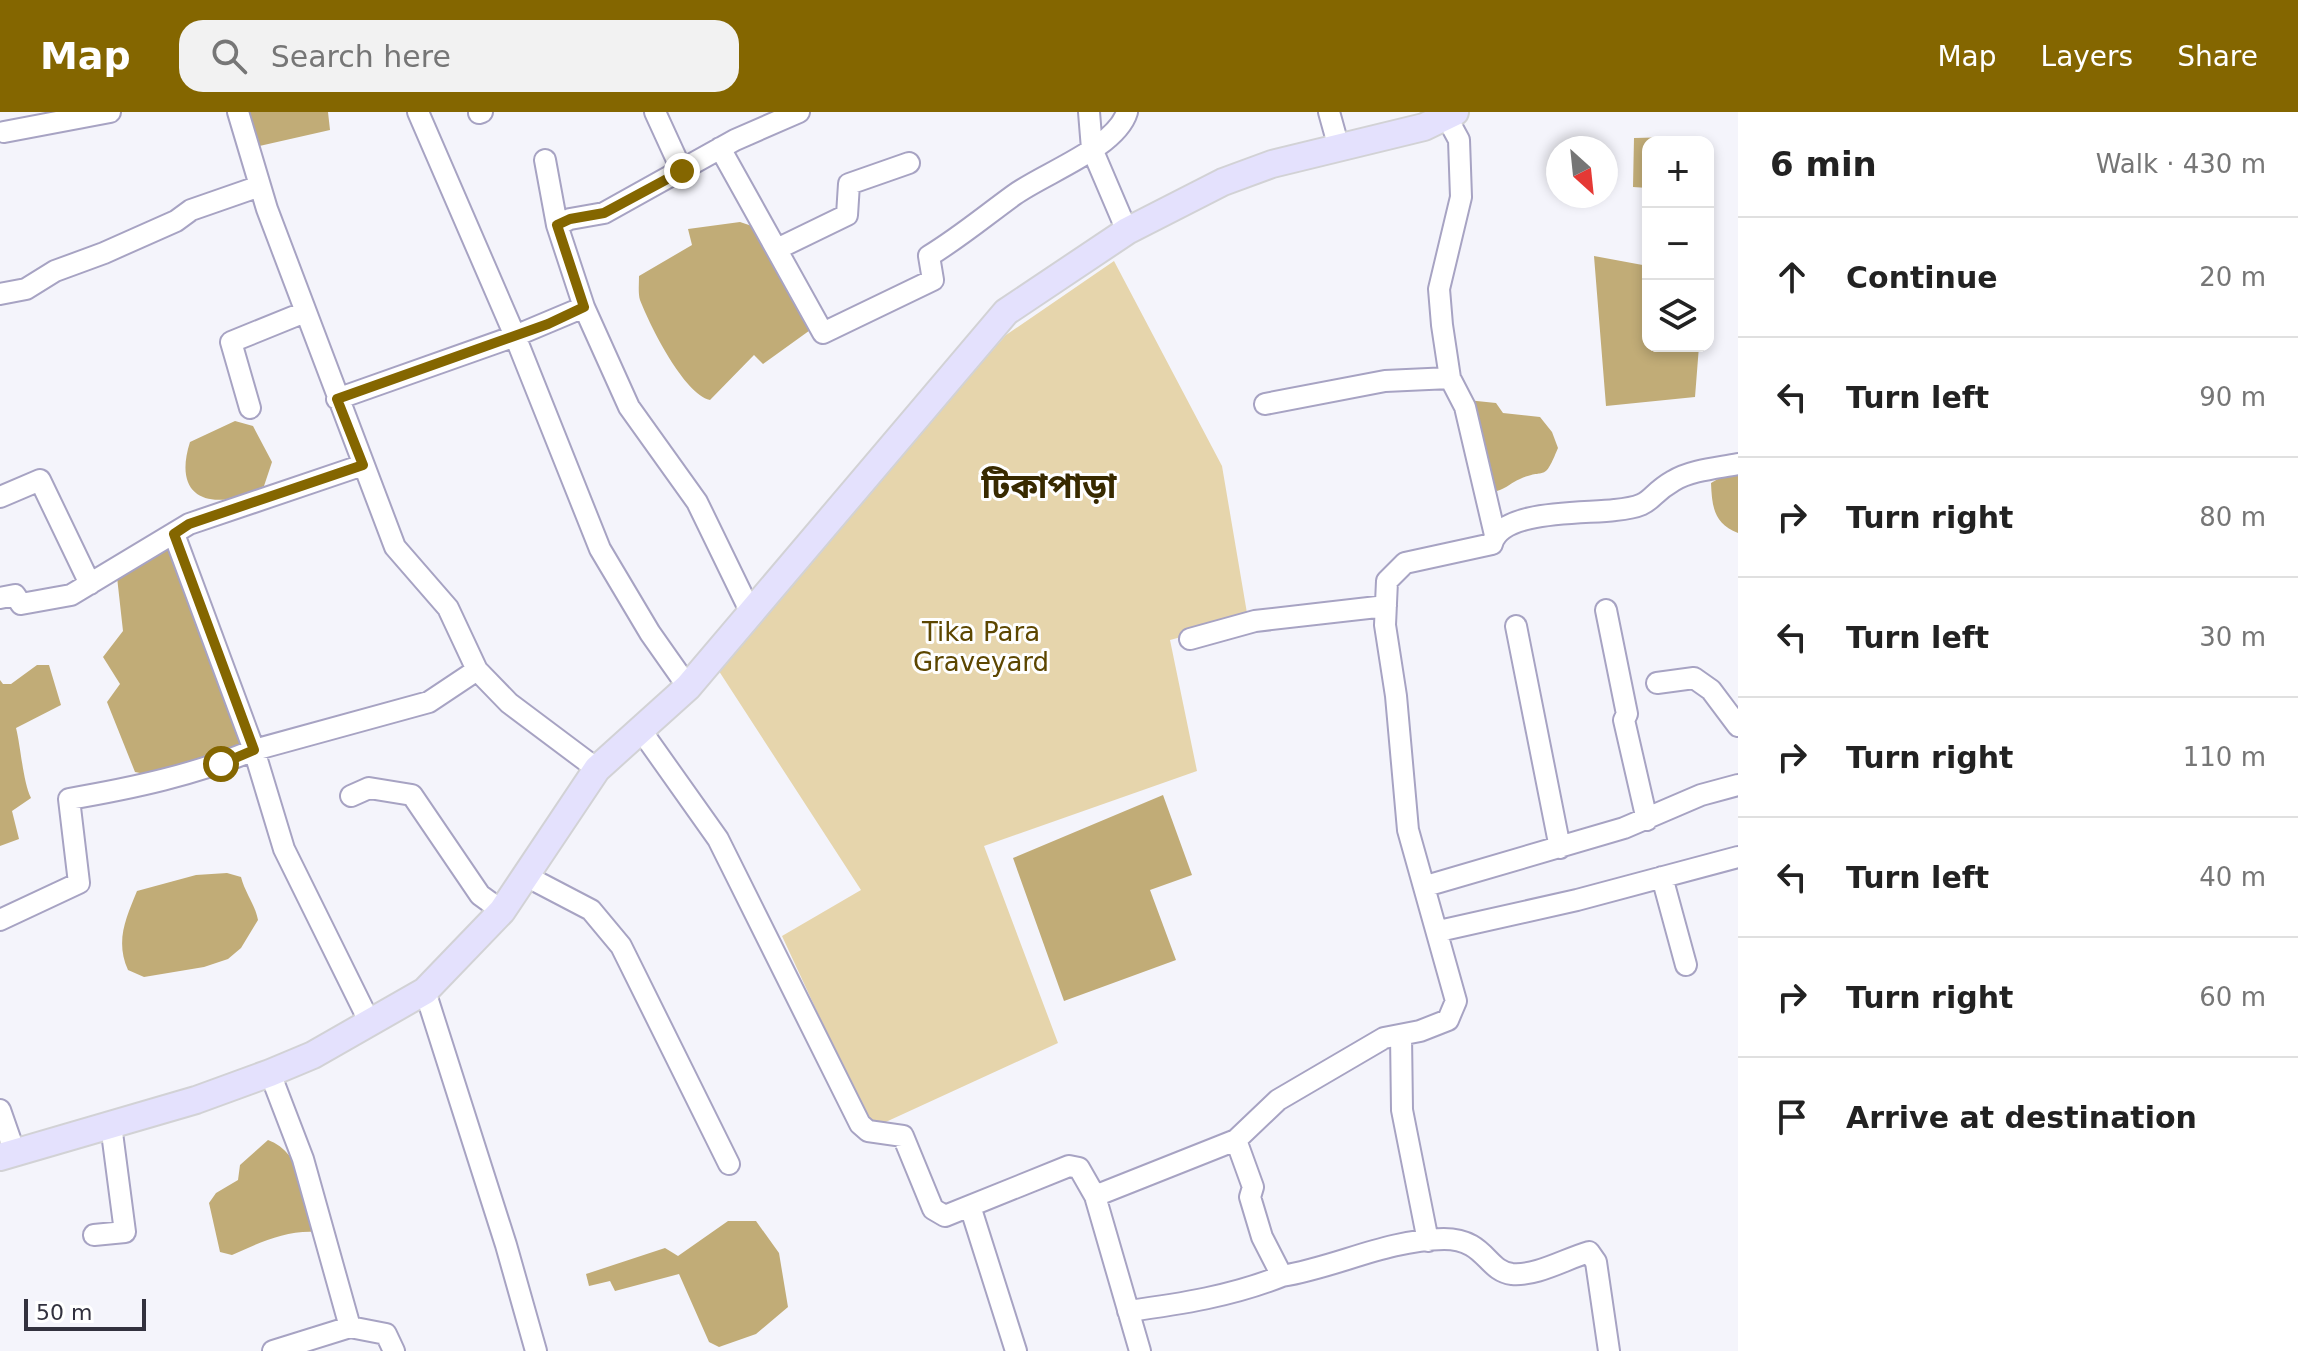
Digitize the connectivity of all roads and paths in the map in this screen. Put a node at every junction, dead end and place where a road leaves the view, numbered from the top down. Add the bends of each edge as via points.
1 (110, 112) edge
2 (238, 112) edge
3 (418, 112) edge
4 (655, 112) edge
5 (799, 112) edge
6 (1089, 112) edge
7 (1127, 112) edge
8 (1329, 112) edge
9 (1451, 114) edge
10 (4, 132) dead end
11 (720, 148) junction
12 (1339, 148) junction
13 (1092, 149) junction
14 (545, 160) dead end
15 (909, 163) dead end
16 (682, 171) junction
17 (260, 186) junction
18 (557, 225) junction
19 (1127, 231) junction
20 (777, 249) junction
21 (0, 294) edge
22 (584, 307) junction
23 (305, 312) junction
24 (515, 336) junction
25 (1450, 378) junction
26 (337, 399) junction
27 (1265, 404) dead end
28 (250, 408) dead end
29 (1738, 464) edge
30 (363, 465) junction
31 (0, 497) edge
32 (174, 534) junction
33 (1495, 535) junction
34 (90, 584) junction
35 (0, 598) edge
36 (1386, 606) junction
37 (1606, 610) dead end
38 (750, 611) junction
39 (1516, 626) dead end
40 (1190, 639) dead end
41 (477, 670) junction
42 (1657, 683) dead end
43 (688, 687) junction
44 (1738, 726) edge
45 (640, 729) junction
46 (254, 750) junction
47 (597, 769) junction
48 (1738, 785) edge
49 (351, 796) dead end
50 (1647, 820) junction
51 (1560, 848) junction
52 (1738, 857) edge
53 (524, 875) junction
54 (1662, 877) junction
55 (1426, 886) junction
56 (502, 911) junction
57 (0, 920) edge
58 (1439, 931) junction
59 (1686, 965) dead end
60 (425, 991) junction
61 (370, 1023) junction
62 (1401, 1035) junction
63 (270, 1073) junction
64 (0, 1110) edge
65 (111, 1125) junction
66 (1236, 1140) junction
67 (8, 1155) edge
68 (729, 1164) dead end
69 (1095, 1196) junction
70 (970, 1206) junction
71 (94, 1235) dead end
72 (1428, 1241) junction
73 (1282, 1276) junction
74 (1128, 1311) junction
75 (350, 1327) junction
76 (273, 1351) edge
77 (394, 1351) edge
78 (536, 1351) edge
79 (1016, 1351) edge
80 (1140, 1351) edge
81 (1609, 1351) edge

1 - 10 street
2 - 17 street
3 - 24 street
4 - 16 street
5 - 11 street
6 - 13 street
7 - 13 street via 1125,120
8 - 12 street
9 - 12 main road via 1424,127
9 - 25 street via 1461,158 1457,222 1439,289
11 - 16 street
11 - 20 street
12 - 19 main road via 1223,182
13 - 19 street
13 - 20 street via 1016,193 929,256 933,280 823,333
14 - 18 street
15 - 20 street via 849,184 847,215
16 - 18 street via 604,213
17 - 21 street via 191,210 26,289
17 - 23 street
18 - 22 street
19 - 38 main road via 1006,312
22 - 24 street
22 - 38 street via 629,407 697,502
23 - 26 street
23 - 28 street via 231,342
24 - 26 street
24 - 43 street via 600,549
25 - 27 street via 1385,381
25 - 33 street via 1465,407
26 - 30 street
29 - 33 street via 1670,482 1644,506 1527,519 1508,524
30 - 32 street via 189,524
30 - 41 street via 395,547 448,608
31 - 34 street via 40,480
32 - 34 street
32 - 46 street
33 - 36 street via 1492,544 1405,563 1387,581
34 - 35 street via 71,595 21,604 15,595
36 - 40 street via 1255,621
36 - 55 street via 1408,830
37 - 50 street
38 - 43 main road
39 - 51 street
41 - 46 street via 429,702
41 - 47 street via 509,703
42 - 44 street via 1694,678 1711,690
43 - 45 main road
45 - 47 main road
45 - 70 street via 718,839 860,1124 868,1131 903,1136 933,1209 945,1216
46 - 57 street via 141,786 69,799 79,883
46 - 61 street via 284,849
47 - 53 main road
48 - 50 street
49 - 56 street via 369,788 412,795 480,895
50 - 51 street
51 - 55 street
52 - 54 street
53 - 56 main road
53 - 68 street via 591,910 621,946
54 - 58 street
54 - 59 street
55 - 58 street
56 - 60 main road
58 - 62 street via 1456,1001 1448,1020
60 - 61 main road
60 - 78 street
61 - 63 main road
62 - 66 street via 1384,1038 1278,1100
62 - 72 street via 1402,1110
63 - 65 main road
63 - 75 street via 303,1159
64 - 67 street
65 - 67 main road
65 - 71 street via 125,1232
66 - 69 street
66 - 73 street via 1253,1187 1250,1197 1262,1237
69 - 70 street via 1079,1168 1069,1166
69 - 74 street
70 - 79 street
72 - 73 street via 1379,1246 1323,1269
72 - 81 street via 1475,1245 1499,1270 1511,1274 1528,1274 1589,1252 1596,1262
73 - 74 street via 1201,1300
74 - 80 street
75 - 76 street
75 - 77 street via 386,1334

